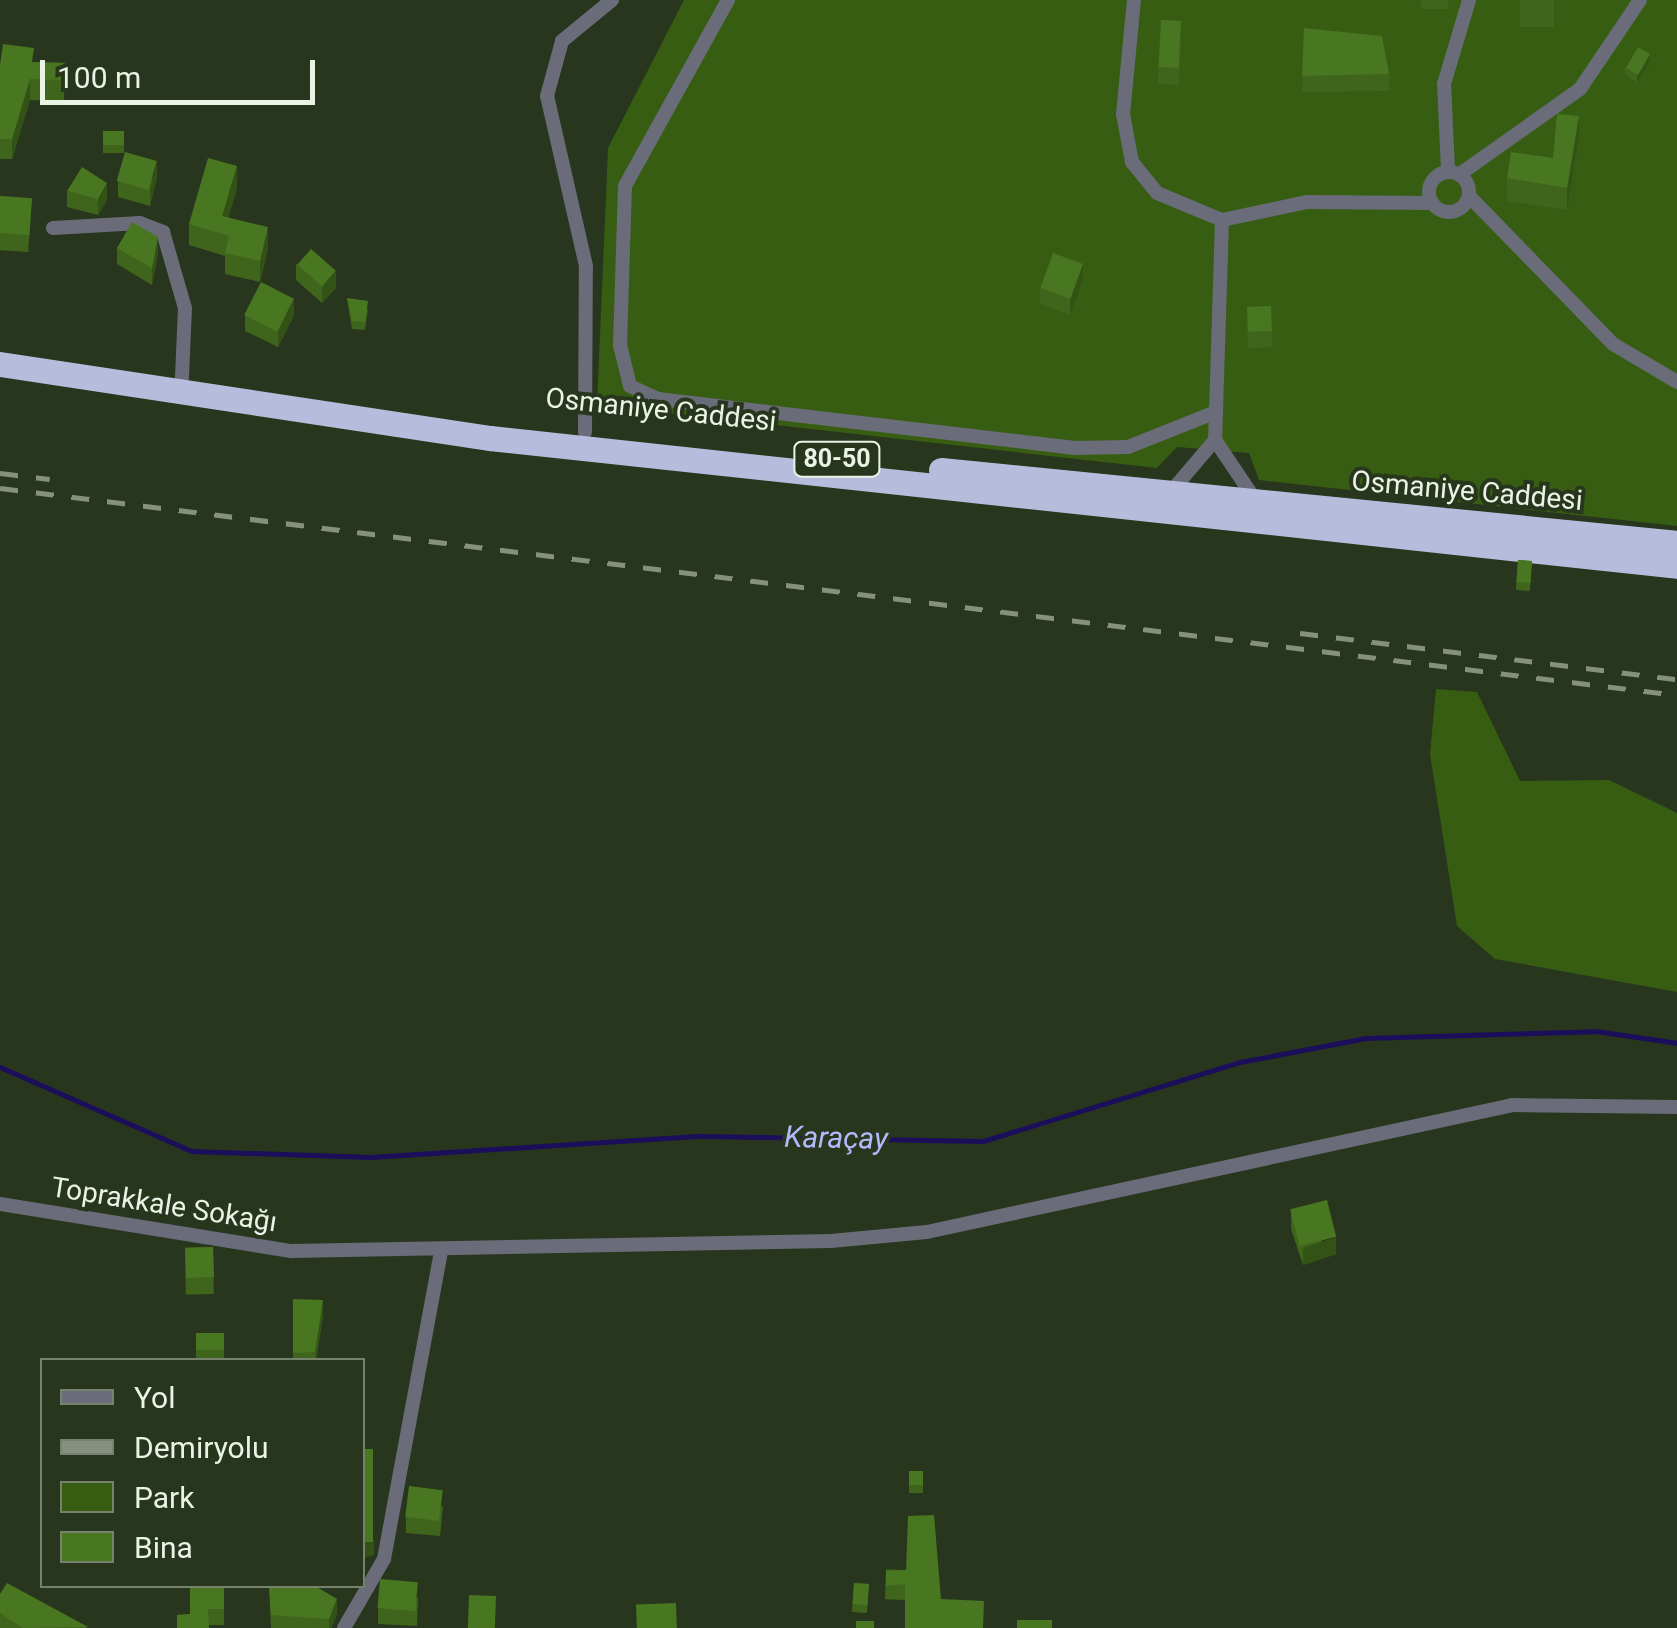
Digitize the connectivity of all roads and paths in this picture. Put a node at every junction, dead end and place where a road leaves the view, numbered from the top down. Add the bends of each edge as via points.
1 (612, 0) edge
2 (728, 0) edge
3 (1134, 0) edge
4 (1469, 0) edge
5 (1640, 0) edge
6 (1454, 173) junction
7 (1469, 196) junction
8 (1432, 202) junction
9 (1222, 220) junction
10 (53, 228) dead end
11 (0, 352) edge
12 (0, 364) edge
13 (182, 378) junction
14 (1677, 382) edge
15 (1216, 412) junction
16 (585, 432) junction
17 (1215, 440) junction
18 (1168, 495) junction
19 (1258, 504) junction
20 (1677, 543) edge
21 (1677, 566) edge
22 (1677, 1107) edge
23 (0, 1204) edge
24 (441, 1250) junction
25 (344, 1628) edge

1 - 16 street via 562,41 548,96 586,266
2 - 15 street via 626,186 620,346 630,386 658,399 1073,448 1128,447
3 - 9 street via 1123,114 1132,162 1157,193
4 - 6 street via 1444,84
5 - 6 street via 1580,89
6 - 7 street
6 - 8 street via 1430,182
7 - 8 street via 1450,212
7 - 14 street via 1614,344
8 - 9 street via 1307,202
9 - 15 street
10 - 13 street via 140,223 163,232 184,308
11 - 13 highway, Osmaniye Caddesi / 80-50
12 - 21 highway via 490,438
13 - 16 highway, Osmaniye Caddesi / 80-50
15 - 17 street
16 - 18 highway, Osmaniye Caddesi / 80-50
17 - 18 street
17 - 19 street
18 - 19 highway, Osmaniye Caddesi / 80-50
19 - 20 highway, Osmaniye Caddesi / 80-50
22 - 24 street, Toprakkale Sokağı via 1512,1105 927,1232
23 - 24 street, Toprakkale Sokağı via 244,1248
24 - 25 street via 384,1560

